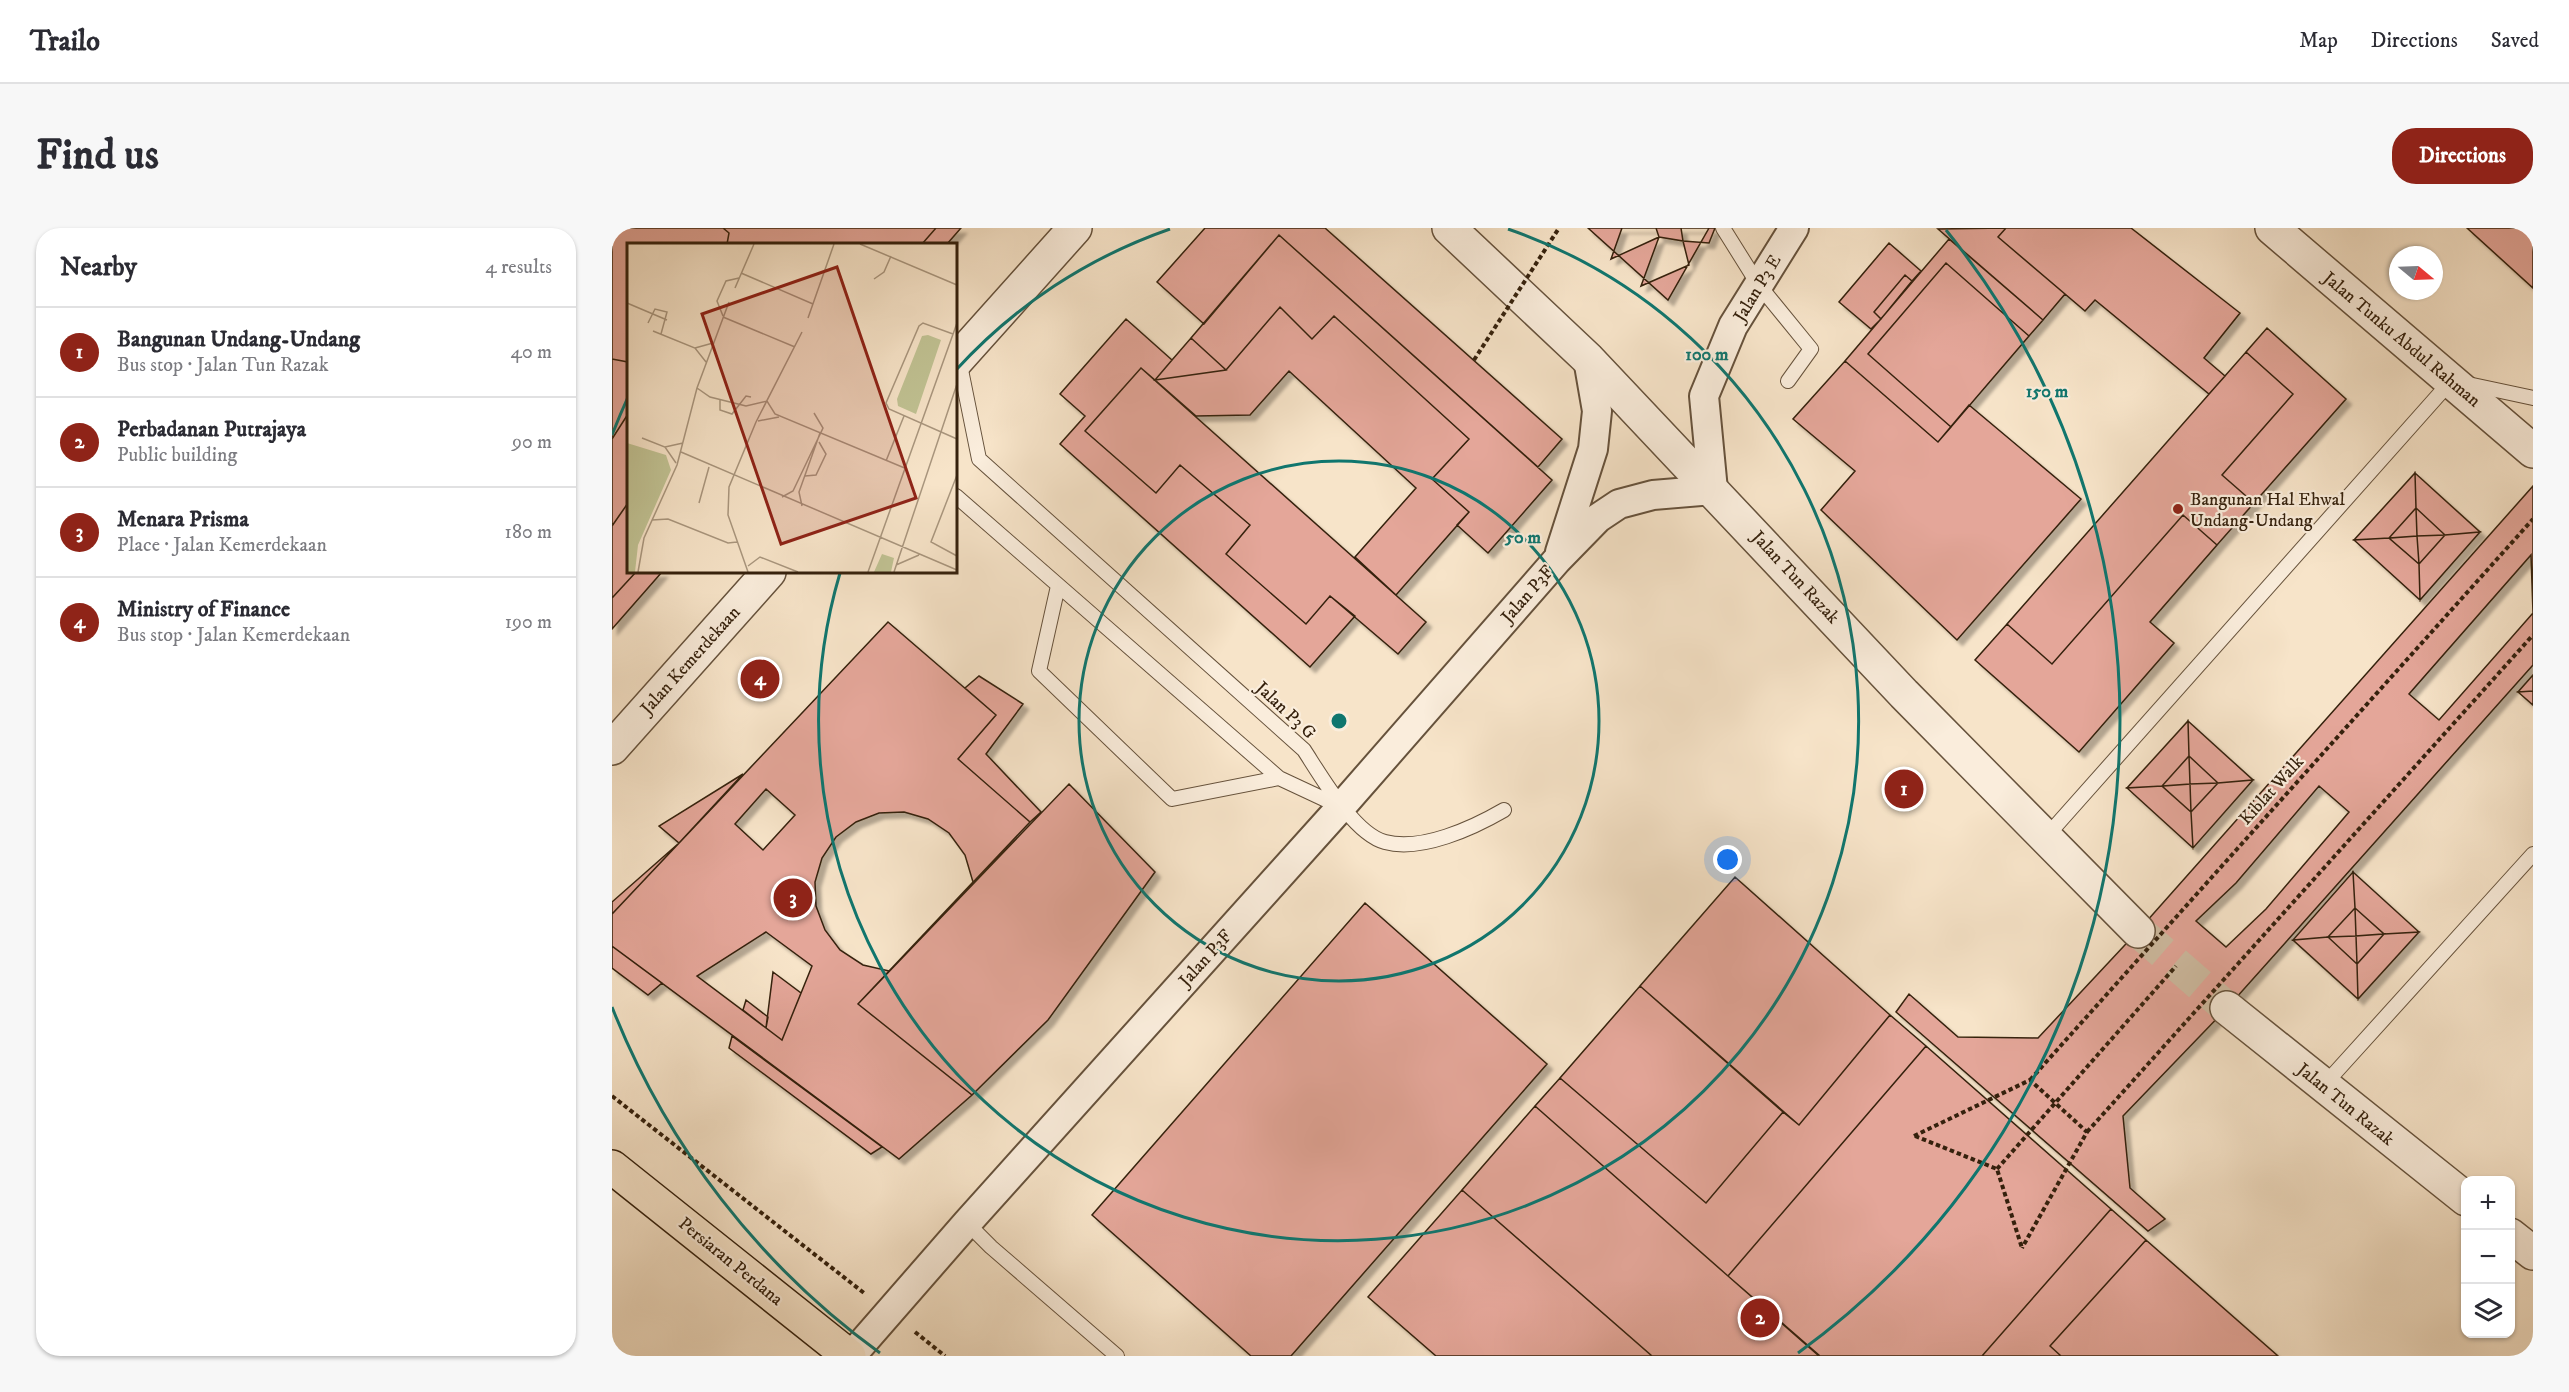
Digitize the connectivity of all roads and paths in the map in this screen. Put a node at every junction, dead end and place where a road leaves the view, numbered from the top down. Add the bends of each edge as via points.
1 (1075, 228) edge
2 (1449, 228) edge
3 (1560, 228) edge
4 (1723, 228) edge
5 (1794, 228) edge
6 (2282, 232) edge
7 (1758, 284) junction
8 (1588, 359) junction
9 (957, 360) edge
10 (1474, 360) dead end
11 (2448, 378) junction
12 (1788, 381) dead end
13 (2533, 398) edge
14 (2533, 451) edge
15 (1713, 490) junction
16 (957, 497) edge
17 (2533, 519) edge
18 (1557, 560) junction
19 (768, 573) edge
20 (1058, 585) junction
21 (2533, 635) edge
22 (612, 748) edge
23 (1279, 778) junction
24 (1341, 807) junction
25 (1504, 810) dead end
26 (2045, 838) junction
27 (2533, 854) edge
28 (2138, 932) tunnel mouth
29 (2176, 966) dead end
30 (2227, 1008) tunnel mouth
31 (2030, 1080) junction
32 (2322, 1086) junction
33 (612, 1096) edge
34 (2087, 1132) junction
35 (612, 1167) edge
36 (1997, 1169) junction
37 (2461, 1195) edge
38 (967, 1223) junction
39 (2515, 1238) edge
40 (2533, 1253) edge
41 (890, 1312) junction
42 (850, 1356) edge
43 (945, 1356) edge
44 (1117, 1356) edge

1 - 9 street
2 - 8 street, Jalan Tun Razak
3 - 10 path, bridge
4 - 7 lane
5 - 7 street, Jalan P3 E
6 - 11 street, Jalan Tunku Abdul Rahman
7 - 12 lane via 1810,349
7 - 15 street, Jalan P3 E via 1733,326 1704,396
8 - 15 street, Jalan Tun Razak
8 - 18 street, Jalan P3F via 1597,411 1593,449
9 - 24 lane, Jalan P3 G via 979,459 1304,750
11 - 13 lane
11 - 14 street, Jalan Tunku Abdul Rahman
11 - 26 lane
15 - 18 street, Jalan P3F via 1653,495 1619,504 1598,518
15 - 26 street, Jalan Tun Razak
16 - 20 lane
17 - 31 path, Kiblat Walk, bridge
18 - 24 street, Jalan P3F
19 - 22 street, Jalan Kemerdekaan
20 - 23 lane
20 - 23 lane via 1039,671 1172,799
21 - 34 path, bridge
23 - 24 lane
24 - 25 lane via 1386,843 1417,843 1460,832
24 - 38 street, Jalan P3F
26 - 28 street, Jalan Tun Razak
27 - 32 lane
29 - 36 path
30 - 32 street, Jalan Tun Razak
31 - 34 path
31 - 36 path via 1914,1136
32 - 37 street, Jalan Tun Razak
33 - 41 path
34 - 36 path via 2022,1248
35 - 42 main road, Persiaran Perdana
38 - 41 street, Jalan P3F
38 - 44 lane
39 - 40 street
41 - 42 street, Jalan P3F
41 - 43 path

